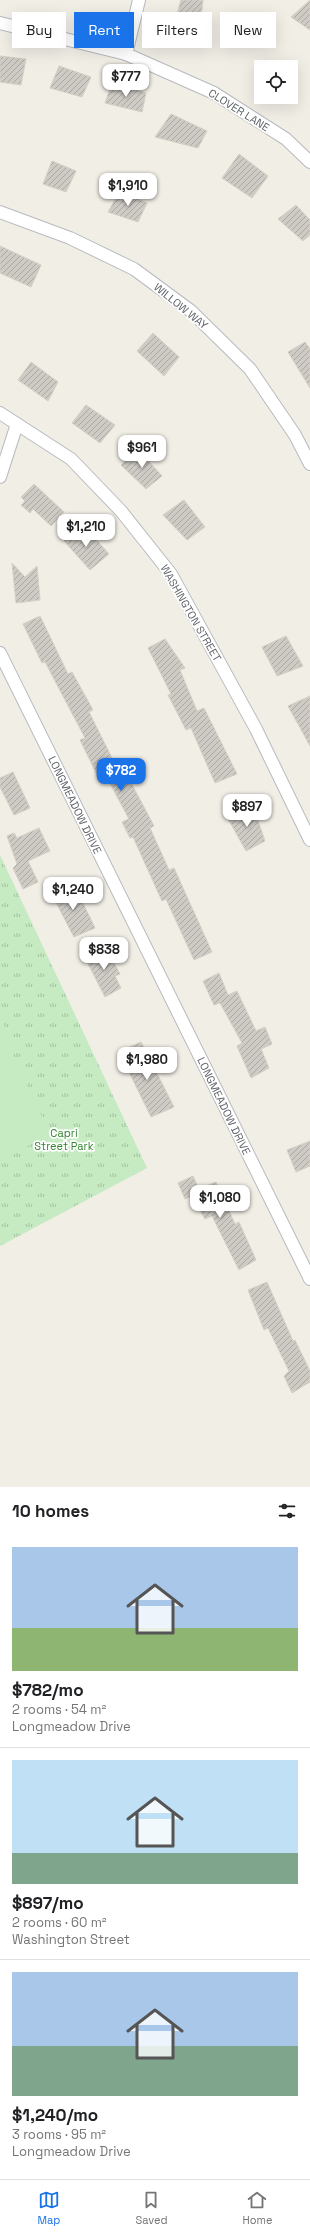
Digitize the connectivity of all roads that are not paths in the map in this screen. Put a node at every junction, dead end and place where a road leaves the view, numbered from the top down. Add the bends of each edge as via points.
1 (139, 0) edge
2 (0, 23) edge
3 (126, 54) junction
4 (310, 162) edge
5 (0, 212) edge
6 (0, 413) edge
7 (17, 424) junction
8 (310, 464) edge
9 (0, 477) edge
10 (0, 653) edge
11 (310, 840) edge
12 (310, 1279) edge

1 - 3 street
2 - 3 street, CLOVER LANE
3 - 4 street, CLOVER LANE via 214,93 286,139
5 - 8 street, WILLOW WAY via 70,238 134,269 191,312 250,369 295,435
6 - 7 street, WASHINGTON STREET
7 - 9 street
7 - 11 street, WASHINGTON STREET via 70,459 121,512 170,574 256,729
10 - 12 street, LONGMEADOW DRIVE

